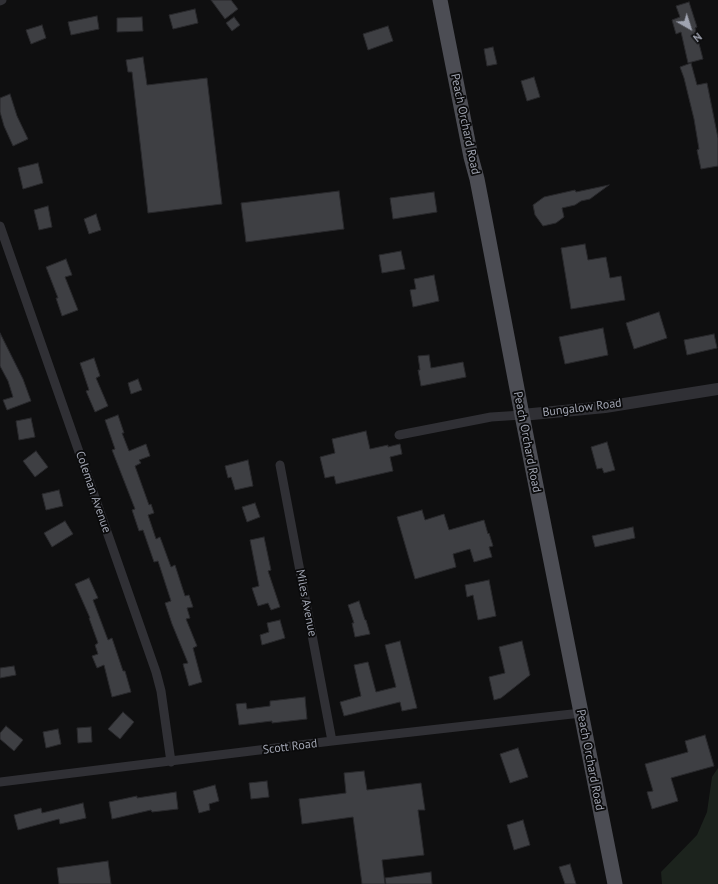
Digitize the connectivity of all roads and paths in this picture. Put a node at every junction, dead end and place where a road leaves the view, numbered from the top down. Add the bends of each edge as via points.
1 (440, 0) edge
2 (0, 226) edge
3 (718, 389) edge
4 (522, 415) junction
5 (399, 435) dead end
6 (280, 465) dead end
7 (581, 713) junction
8 (332, 741) junction
9 (171, 762) junction
10 (0, 782) edge
11 (615, 884) edge

1 - 4 main road, Peach Orchard Road
2 - 9 street, Coleman Avenue via 156,672
3 - 4 street, Bungalow Road
4 - 5 street, Bungalow Road via 491,417
4 - 7 main road, Peach Orchard Road
6 - 8 street, Miles Avenue
7 - 8 street, Scott Road
7 - 11 main road, Peach Orchard Road
8 - 9 street, Scott Road
9 - 10 street, Scott Road

